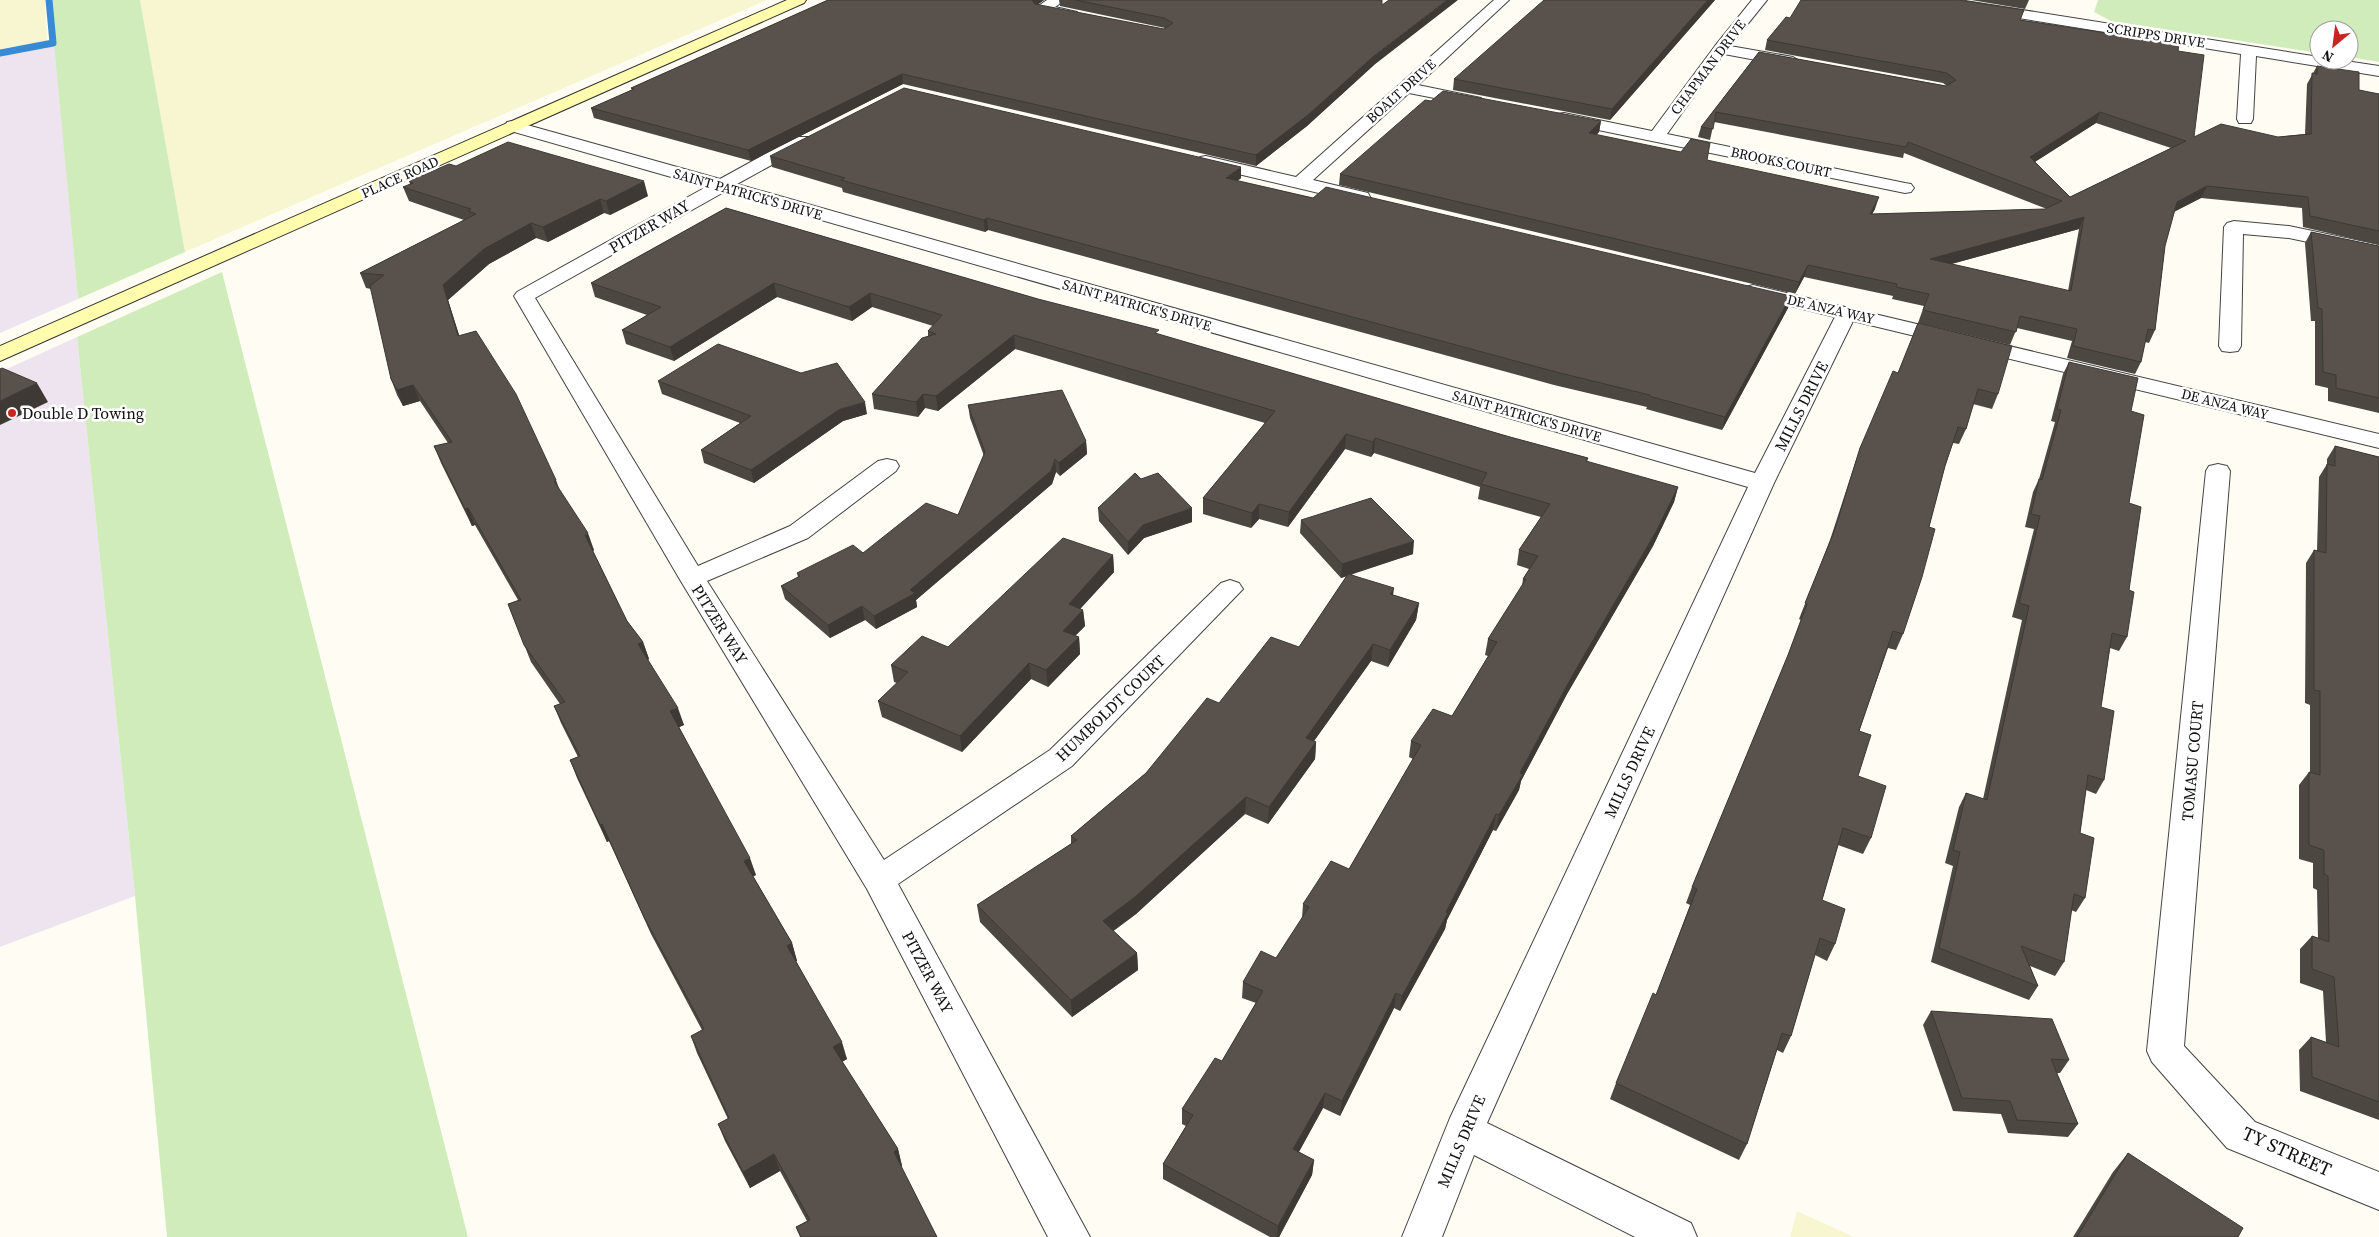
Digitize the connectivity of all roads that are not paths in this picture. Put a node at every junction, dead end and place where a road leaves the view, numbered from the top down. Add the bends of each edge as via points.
1 (799, 0) edge
2 (1058, 0) edge
3 (1502, 0) edge
4 (1760, 0) edge
5 (1932, 0) edge
6 (1088, 18) edge
7 (1720, 49) junction
8 (2249, 50) junction
9 (1807, 65) edge
10 (2379, 71) edge
11 (1405, 87) junction
12 (1492, 104) edge
13 (1550, 115) edge
14 (2245, 119) dead end
15 (513, 126) junction
16 (812, 136) edge
17 (1657, 136) junction
18 (1184, 156) edge
19 (1300, 183) junction
20 (719, 186) junction
21 (1905, 188) dead end
22 (1377, 201) edge
23 (2379, 251) edge
24 (1732, 286) edge
25 (1848, 313) junction
26 (2230, 346) dead end
27 (0, 354) edge
28 (2379, 441) edge
29 (887, 466) dead end
30 (2218, 471) dead end
31 (1762, 483) junction
32 (692, 578) junction
33 (1230, 589) dead end
34 (878, 880) junction
35 (2165, 1051) joint
36 (1464, 1131) junction
37 (2379, 1191) edge
38 (1070, 1237) edge
39 (1422, 1237) edge
40 (1677, 1237) edge

1 - 15 street, PLACE ROAD
2 - 6 street via 1041,9
3 - 11 street, BOALT DRIVE
4 - 7 street, CHAPMAN DRIVE
5 - 8 street, SCRIPPS DRIVE via 2061,13
7 - 9 street
7 - 17 street, CHAPMAN DRIVE
8 - 10 street, SCRIPPS DRIVE
8 - 14 street
11 - 12 street
11 - 19 street, BOALT DRIVE
13 - 17 street, BROOKS COURT
15 - 20 street, SAINT PATRICK'S DRIVE
15 - 27 street, PLACE ROAD
16 - 20 street, PITZER WAY
17 - 21 street, BROOKS COURT
18 - 19 street
19 - 22 street
20 - 31 street, SAINT PATRICK'S DRIVE
20 - 32 street, PITZER WAY via 524,296
23 - 26 street via 2289,232 2234,227
24 - 25 street, DE ANZA WAY
25 - 28 street, DE ANZA WAY
25 - 31 street, MILLS DRIVE
29 - 32 street via 799,532
30 - 35 street, TOMASU COURT
31 - 36 street, MILLS DRIVE
32 - 34 street, PITZER WAY
33 - 34 street, HUMBOLDT COURT via 1062,758
34 - 38 street, PITZER WAY
35 - 37 street, TY STREET via 2241,1135
36 - 39 street, MILLS DRIVE
36 - 40 street

